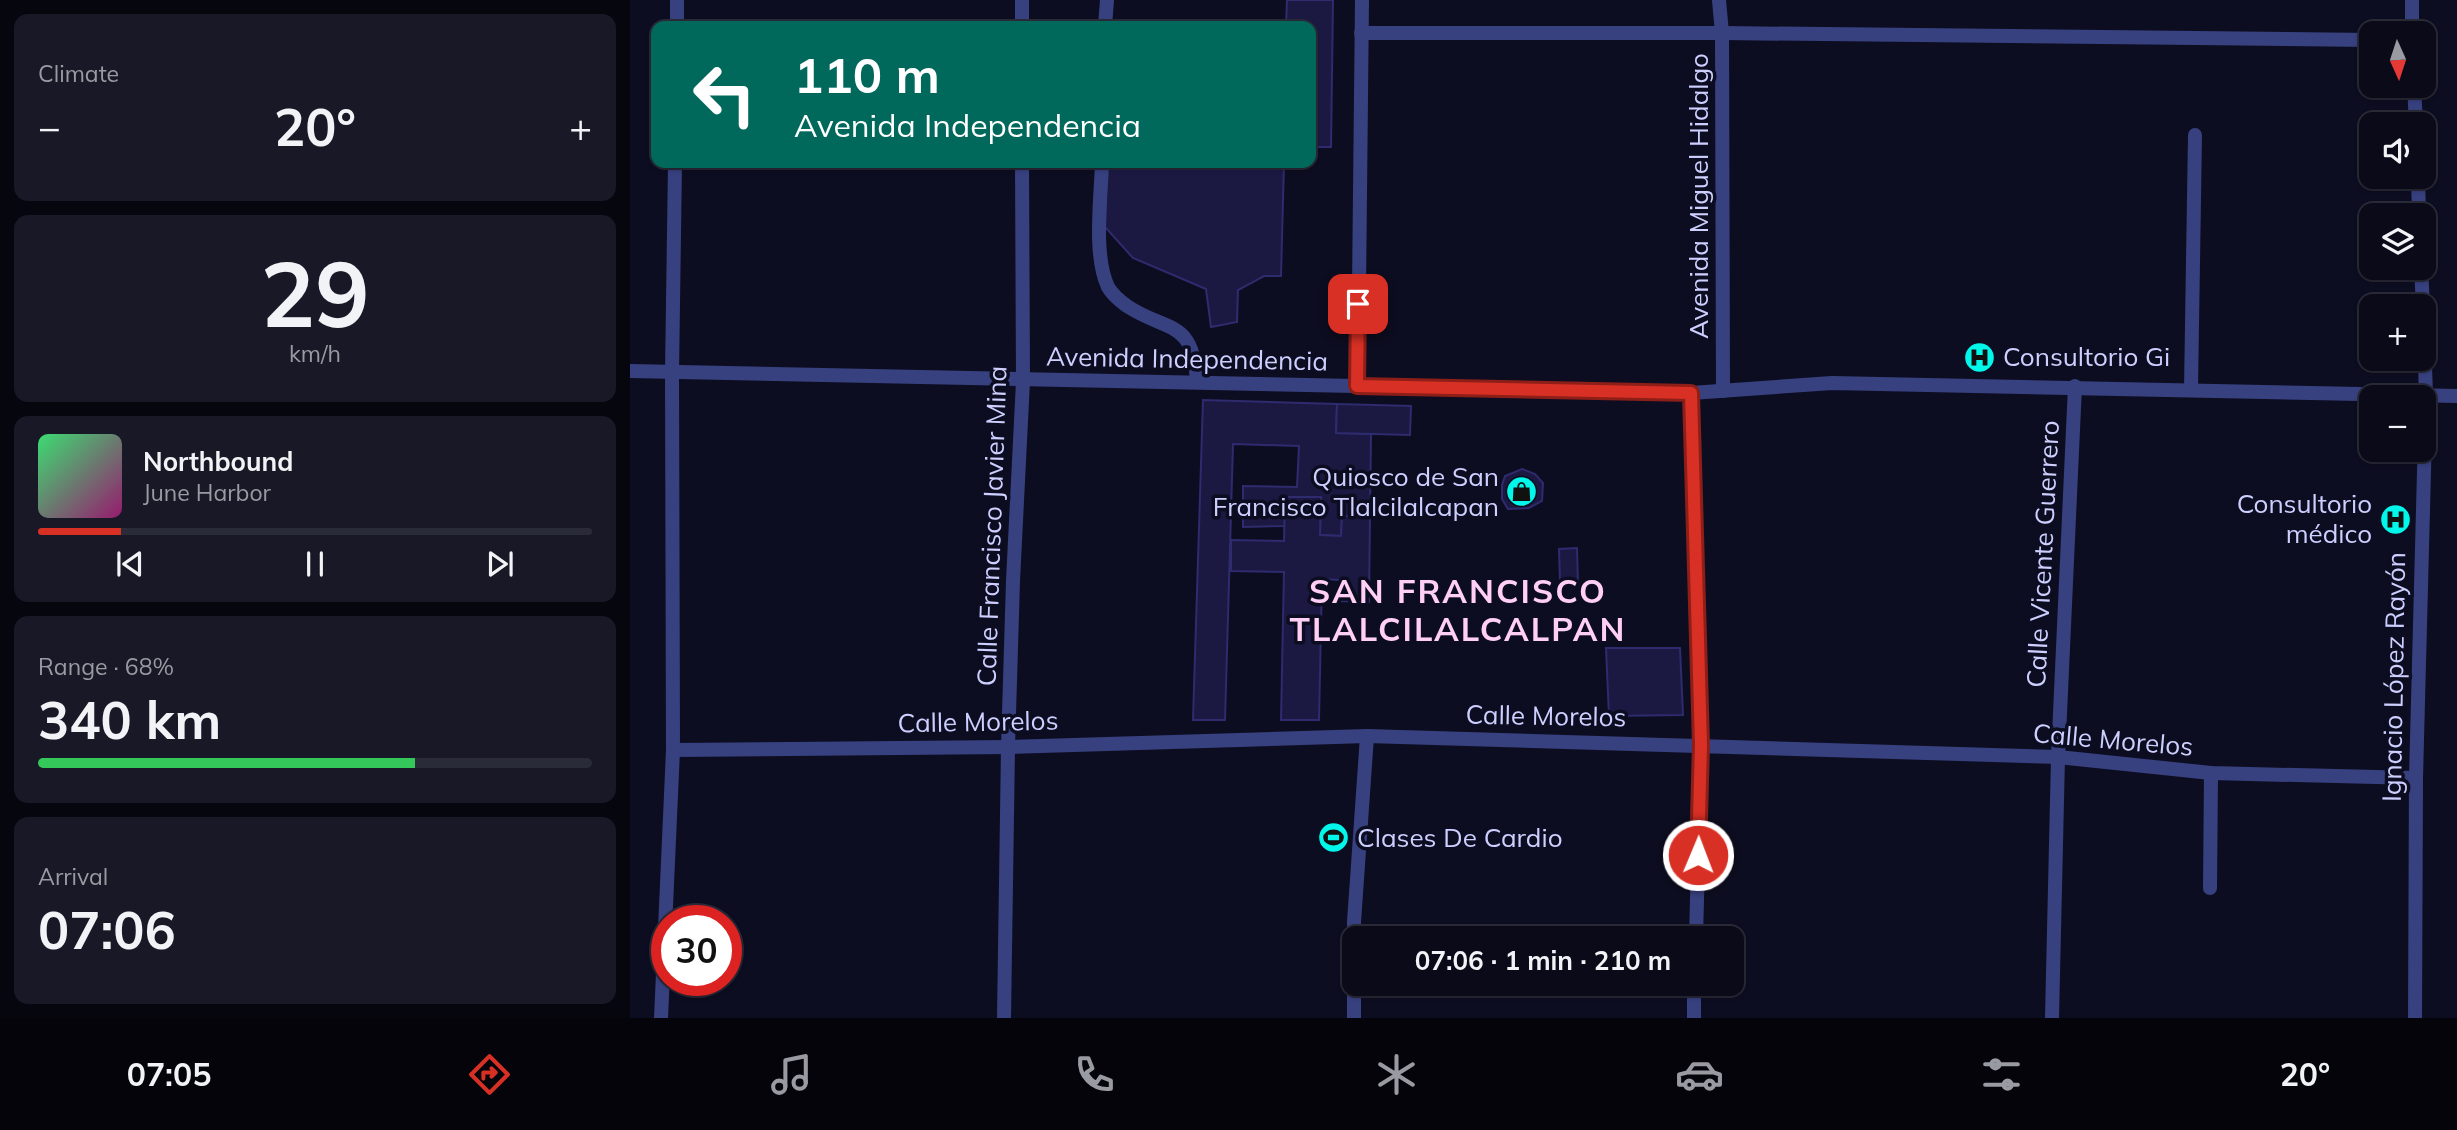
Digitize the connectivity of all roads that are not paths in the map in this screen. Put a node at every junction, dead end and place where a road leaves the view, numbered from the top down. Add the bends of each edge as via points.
1 (677, 0) edge
2 (1022, 0) edge
3 (1107, 0) edge
4 (1362, 0) edge
5 (1719, 0) edge
6 (2412, 0) edge
7 (677, 21) edge
8 (1022, 21) edge
9 (1105, 21) edge
10 (2412, 21) edge
11 (1361, 33) junction
12 (1722, 33) junction
13 (2359, 40) edge
14 (2194, 135) dead end
15 (675, 168) edge
16 (1022, 168) edge
17 (1102, 168) edge
18 (630, 371) edge
19 (672, 373) junction
20 (1023, 381) junction
21 (1197, 382) junction
22 (1357, 386) junction
23 (2075, 386) junction
24 (2191, 389) junction
25 (1723, 391) junction
26 (1691, 393) junction
27 (2359, 393) edge
28 (2436, 395) edge
29 (2457, 396) edge
30 (2424, 462) edge
31 (1367, 736) junction
32 (1701, 745) junction
33 (1008, 747) junction
34 (673, 750) junction
35 (2058, 757) junction
36 (2211, 773) junction
37 (2416, 778) junction
38 (2210, 888) dead end
39 (1696, 926) edge
40 (1694, 996) edge
41 (661, 1018) edge
42 (1004, 1018) edge
43 (1354, 1018) edge
44 (1693, 1018) edge
45 (2052, 1018) edge
46 (2415, 1018) edge

1 - 7 street
2 - 8 street
3 - 9 street
4 - 11 street
5 - 12 street, Avenida Miguel Hidalgo
6 - 10 street
11 - 12 street
11 - 22 street
12 - 13 street
12 - 25 street, Avenida Miguel Hidalgo
14 - 24 street
15 - 19 street
16 - 20 street, Calle Francisco Javier Mina
17 - 21 street via 1101,237 1109,289 1145,317 1169,324 1185,336 1196,361
18 - 19 street, Avenida Independencia
19 - 20 street, Avenida Independencia
19 - 34 street
20 - 21 street, Avenida Independencia
20 - 33 street, Calle Francisco Javier Mina
21 - 22 street, Avenida Independencia
22 - 26 street, Avenida Independencia
23 - 24 street, Avenida Independencia
23 - 25 street, Avenida Independencia via 1832,383
23 - 35 street, Calle Vicente Guerrero
24 - 27 street, Avenida Independencia
25 - 26 street, Avenida Independencia
26 - 32 street
28 - 29 street, Avenida Independencia
30 - 37 street, Ignacio López Rayón
31 - 32 street, Calle Morelos
31 - 33 street, Calle Morelos
31 - 43 street via 1354,922
32 - 35 street, Calle Morelos
32 - 39 street
33 - 34 street, Calle Morelos
33 - 42 street, Calle Francisco Javier Mina
34 - 41 street
35 - 36 street, Calle Morelos
35 - 45 street, Calle Vicente Guerrero
36 - 37 street, Calle Morelos
36 - 38 street
37 - 46 street, Ignacio López Rayón
40 - 44 street

